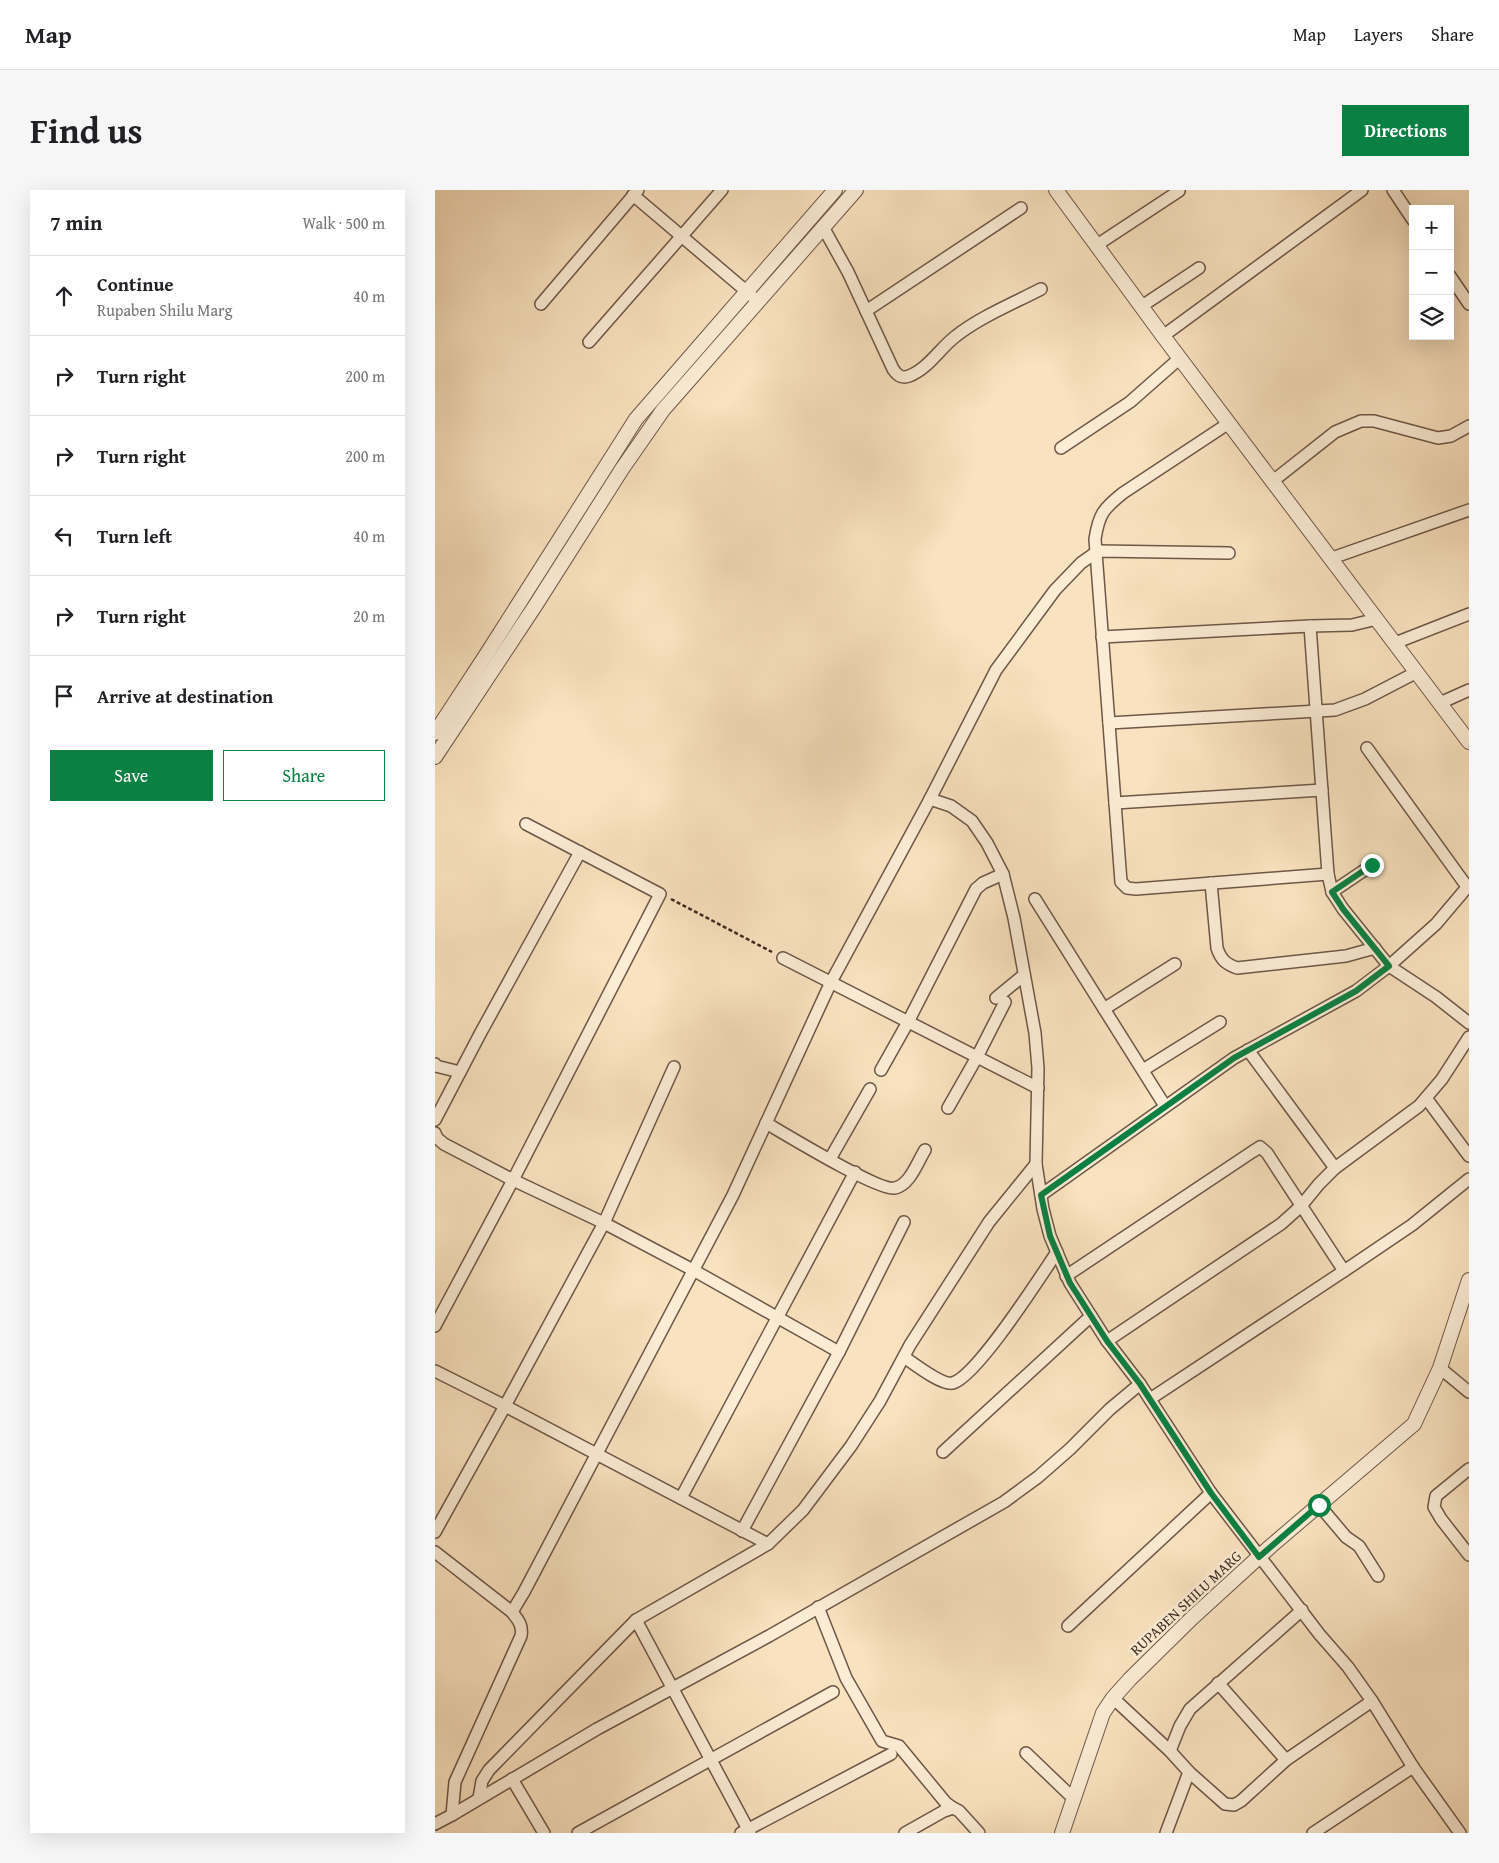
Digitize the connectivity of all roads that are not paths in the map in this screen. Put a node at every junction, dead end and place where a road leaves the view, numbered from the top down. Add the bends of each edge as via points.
1 (722, 190) edge
2 (835, 190) edge
3 (856, 190) edge
4 (1056, 190) edge
5 (1361, 190) edge
6 (1393, 190) edge
7 (1179, 191) edge
8 (635, 192) edge
9 (1021, 208) dead end
10 (1409, 214) edge
11 (823, 227) junction
12 (682, 237) junction
13 (1097, 245) junction
14 (1199, 268) dead end
15 (1454, 282) edge
16 (1041, 289) dead end
17 (746, 292) junction
18 (759, 302) junction
19 (541, 304) dead end
20 (1469, 304) edge
21 (1142, 306) junction
22 (866, 311) junction
23 (1163, 336) junction
24 (589, 342) dead end
25 (1180, 358) junction
26 (1229, 423) junction
27 (1469, 426) edge
28 (1061, 448) dead end
29 (1273, 481) junction
30 (1469, 510) edge
31 (1096, 553) junction
32 (1229, 553) dead end
33 (1331, 558) junction
34 (1469, 614) edge
35 (1377, 619) junction
36 (1311, 626) junction
37 (1102, 637) junction
38 (1395, 643) junction
39 (1417, 672) junction
40 (1469, 690) edge
41 (1440, 703) junction
42 (1316, 712) junction
43 (1109, 723) junction
44 (435, 733) edge
45 (1469, 742) edge
46 (1367, 748) dead end
47 (435, 757) edge
48 (1322, 790) junction
49 (930, 799) junction
50 (1115, 803) junction
51 (526, 824) dead end
52 (580, 852) junction
53 (1372, 865) dead end
54 (1003, 874) junction
55 (1328, 874) junction
56 (1211, 883) junction
57 (1468, 887) edge
58 (1332, 892) junction
59 (1035, 899) dead end
60 (1375, 948) junction
61 (783, 958) road end
62 (1175, 964) dead end
63 (1389, 966) junction
64 (1024, 975) junction
65 (831, 982) junction
66 (1104, 1009) junction
67 (908, 1022) junction
68 (1220, 1022) dead end
69 (1469, 1023) edge
70 (1469, 1037) edge
71 (1249, 1050) junction
72 (977, 1057) junction
73 (435, 1064) edge
74 (674, 1067) dead end
75 (881, 1070) dead end
76 (1143, 1070) junction
77 (460, 1072) junction
78 (1038, 1088) junction
79 (870, 1089) dead end
80 (1426, 1098) junction
81 (1165, 1106) junction
82 (948, 1108) dead end
83 (435, 1120) edge
84 (766, 1123) junction
85 (435, 1133) edge
86 (925, 1150) dead end
87 (1469, 1156) edge
88 (830, 1159) junction
89 (1036, 1164) junction
90 (1335, 1168) junction
91 (855, 1172) junction
92 (1469, 1179) edge
93 (513, 1180) junction
94 (1041, 1195) junction
95 (1301, 1206) junction
96 (904, 1222) dead end
97 (604, 1223) junction
98 (1057, 1252) junction
99 (693, 1270) junction
100 (1344, 1271) junction
101 (1066, 1276) junction
102 (1469, 1280) edge
103 (1091, 1316) junction
104 (778, 1318) junction
105 (435, 1326) edge
106 (1107, 1341) junction
107 (839, 1352) junction
108 (903, 1357) junction
109 (1440, 1368) junction
110 (435, 1371) edge
111 (1140, 1384) junction
112 (1469, 1392) edge
113 (1150, 1399) junction
114 (505, 1406) junction
115 (943, 1452) dead end
116 (597, 1454) junction
117 (1469, 1469) edge
118 (1211, 1493) junction
119 (681, 1498) junction
120 (1319, 1505) junction
121 (742, 1530) junction
122 (435, 1532) edge
123 (768, 1544) junction
124 (435, 1552) edge
125 (1469, 1555) edge
126 (1259, 1557) junction
127 (1378, 1576) dead end
128 (818, 1608) junction
129 (1302, 1610) junction
130 (512, 1612) junction
131 (636, 1620) junction
132 (1069, 1626) dead end
133 (1218, 1683) junction
134 (673, 1689) junction
135 (833, 1692) dead end
136 (1113, 1698) junction
137 (1372, 1701) junction
138 (1170, 1751) junction
139 (1026, 1753) dead end
140 (891, 1754) dead end
141 (711, 1760) junction
142 (1286, 1760) junction
143 (1413, 1767) junction
144 (1189, 1772) junction
145 (512, 1779) junction
146 (479, 1798) junction
147 (1073, 1799) junction
148 (953, 1808) junction
149 (452, 1815) junction
150 (435, 1824) edge
151 (747, 1832) edge
152 (1457, 1832) edge
153 (544, 1833) edge
154 (578, 1833) edge
155 (905, 1833) edge
156 (978, 1833) edge
157 (1062, 1833) edge
158 (1166, 1833) edge
159 (1313, 1833) edge

1 - 12 street
2 - 17 street
3 - 11 street
4 - 13 street
5 - 23 street
6 - 10 street
7 - 13 street
8 - 12 street
8 - 19 street
9 - 22 street
11 - 18 street
11 - 22 street
12 - 17 street
12 - 24 street
13 - 21 street
14 - 21 street
15 - 20 street
16 - 22 street via 971,325 928,363 910,376 903,377 893,369
17 - 18 street
17 - 44 street via 636,419
18 - 47 street via 640,440
21 - 23 street
23 - 25 street
25 - 26 street
25 - 28 street via 1130,402
26 - 29 street
26 - 31 street via 1107,506 1098,520
27 - 29 street via 1451,436 1438,438 1374,421 1361,421 1335,432
29 - 33 street
30 - 33 street
31 - 32 street
31 - 37 street
31 - 49 street via 1081,563 1055,590 996,670
33 - 35 street
34 - 38 street
35 - 36 street via 1352,625
35 - 38 street
36 - 37 street
36 - 42 street
37 - 43 street
38 - 39 street
39 - 41 street
39 - 42 street via 1351,705
40 - 41 street
41 - 45 street
42 - 43 street
42 - 48 street
43 - 50 street
46 - 57 street
48 - 50 street
48 - 55 street
49 - 54 street via 951,806 972,821
49 - 65 street
50 - 56 street via 1119,874 1127,888
51 - 52 street
52 - 77 street
52 - 93 street via 660,894
53 - 58 street
54 - 64 street
54 - 67 street via 976,889
55 - 56 street
55 - 58 street
56 - 60 street via 1217,948 1226,964 1237,968 1346,956
57 - 63 street via 1437,924
58 - 60 street
59 - 66 street
60 - 63 street
61 - 65 street
62 - 66 street
63 - 69 street
63 - 71 street via 1356,991
64 - 72 street via 1000,1000
64 - 78 street via 1035,1033
65 - 67 street
65 - 84 street
66 - 76 street
67 - 72 street
67 - 75 street
68 - 76 street
70 - 80 street
71 - 81 street
71 - 90 street
72 - 78 street
72 - 82 street
73 - 77 street
74 - 97 street
76 - 81 street
77 - 83 street
78 - 89 street
79 - 88 street
80 - 87 street
80 - 90 street
81 - 94 street
84 - 88 street
84 - 99 street
85 - 93 street via 444,1144
86 - 91 street via 908,1179 893,1189
88 - 91 street
89 - 94 street
89 - 108 street via 989,1222
90 - 95 street
91 - 104 street
92 - 100 street via 1412,1225
93 - 97 street
93 - 105 street
94 - 98 street
95 - 100 street
95 - 101 street via 1260,1147
95 - 106 street via 1281,1224
96 - 107 street
97 - 99 street
97 - 114 street
98 - 101 street
98 - 108 street via 989,1350 962,1377 952,1383 944,1383
99 - 104 street
99 - 116 street
100 - 113 street
101 - 103 street
102 - 109 street, RUPABEN SHILU MARG
103 - 106 street
103 - 115 street
104 - 107 street
104 - 119 street
106 - 111 street
107 - 121 street
108 - 123 street via 851,1446 803,1510
109 - 112 street
109 - 120 street, RUPABEN SHILU MARG via 1414,1424
110 - 114 street
111 - 113 street
111 - 128 street via 1039,1477 1004,1502
113 - 118 street
114 - 116 street
114 - 122 street
116 - 119 street
116 - 130 street
117 - 125 street via 1436,1496 1434,1507
118 - 126 street
118 - 132 street
119 - 121 street
120 - 126 street, RUPABEN SHILU MARG
120 - 127 street via 1346,1537 1359,1546
121 - 123 street
123 - 131 street
124 - 130 street
126 - 129 street
126 - 136 street, RUPABEN SHILU MARG via 1159,1649
128 - 134 street
128 - 148 street via 846,1678 883,1741 899,1746 945,1803
129 - 133 street
129 - 137 street
130 - 149 street via 520,1622 521,1636 455,1782
131 - 134 street
131 - 146 street via 489,1770 482,1781
133 - 138 street via 1190,1709
133 - 142 street
134 - 141 street
134 - 145 street
135 - 141 street
136 - 138 street
136 - 147 street, RUPABEN SHILU MARG via 1103,1713
137 - 142 street
137 - 143 street
138 - 144 street
139 - 147 street
140 - 151 street
141 - 151 street
141 - 154 street
142 - 144 street via 1234,1805 1225,1804
143 - 152 street
143 - 159 street
144 - 158 street
145 - 146 street
145 - 153 street
146 - 149 street
147 - 157 street, RUPABEN SHILU MARG
148 - 155 street
148 - 156 street
149 - 150 street

